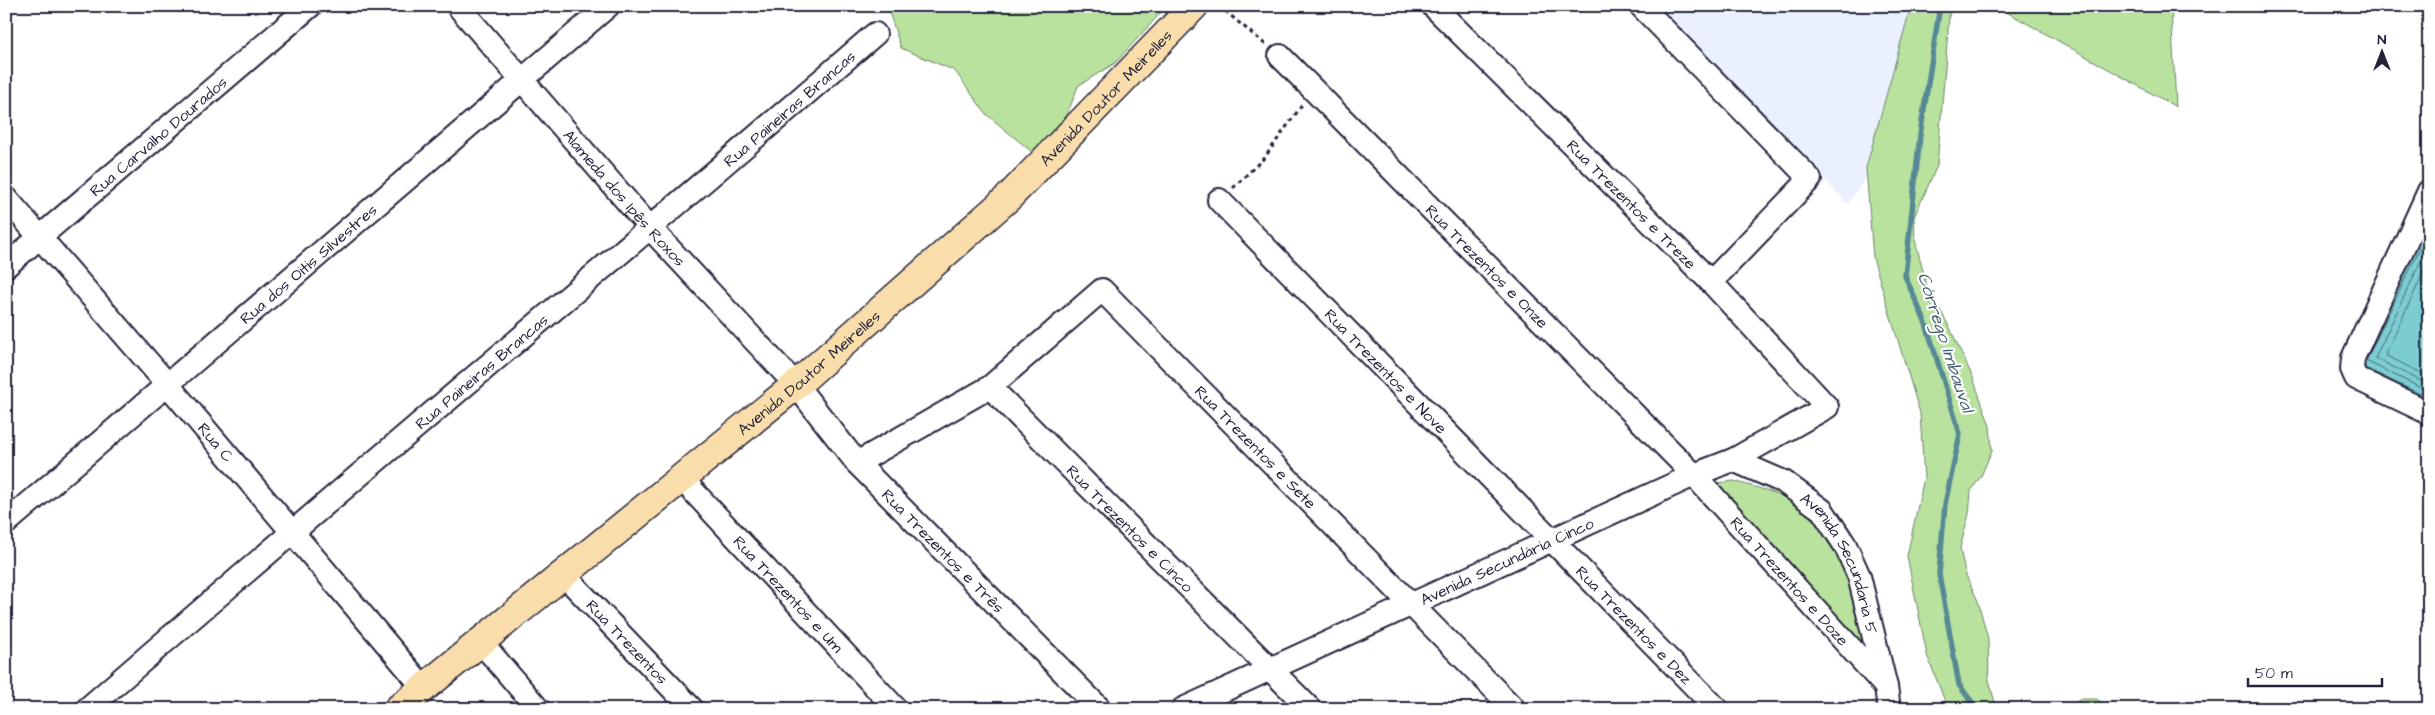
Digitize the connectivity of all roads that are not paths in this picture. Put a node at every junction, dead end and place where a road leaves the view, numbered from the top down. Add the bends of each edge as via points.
1 (310, 6) edge
2 (458, 6) edge
3 (608, 6) edge
4 (1194, 6) edge
5 (1433, 6) edge
6 (1641, 6) edge
7 (875, 34) dead end
8 (1280, 56) road end
9 (522, 81) junction
10 (2429, 190) edge
11 (6, 198) edge
12 (1220, 200) road end
13 (651, 229) junction
14 (40, 238) junction
15 (6, 266) edge
16 (1711, 282) junction
17 (168, 385) junction
18 (796, 385) junction
19 (990, 387) junction
20 (1827, 407) joint
21 (2429, 414) edge
22 (1733, 460) junction
23 (857, 463) junction
24 (1694, 475) junction
25 (681, 478) junction
26 (6, 523) edge
27 (291, 532) junction
28 (1553, 540) junction
29 (564, 575) junction
30 (1412, 604) junction
31 (481, 642) junction
32 (1271, 668) junction
33 (424, 688) junction
34 (1887, 698) edge
35 (87, 709) edge
36 (398, 709) edge
37 (538, 709) edge
38 (692, 709) edge
39 (896, 709) edge
40 (1100, 709) edge
41 (1183, 709) edge
42 (1310, 709) edge
43 (1514, 709) edge
44 (1717, 709) edge

1 - 14 street, Rua Carvalho Dourados
2 - 9 street, Alameda dos Ipês Roxos
3 - 9 street, Rua dos Oitis Silvestres
4 - 18 main road, Avenida Doutor Meirelles via 1010,197
5 - 16 street, Rua Trezentos e Treze
6 - 16 street via 1810,179
7 - 13 street, Rua Paineiras Brancas
8 - 24 street, Rua Trezentos e Onze
9 - 13 street, Alameda dos Ipês Roxos
9 - 17 street, Rua dos Oitis Silvestres
10 - 21 street via 2353,358 2352,369 2356,378
11 - 14 street, Rua C
12 - 28 street, Rua Trezentos e Nove
13 - 18 street, Alameda dos Ipês Roxos
13 - 27 street, Rua Paineiras Brancas
14 - 15 street, Rua Carvalho Dourados
14 - 17 street, Rua C
16 - 20 street, Rua Trezentos e Treze
17 - 26 street, Rua dos Oitis Silvestres
17 - 27 street, Rua C
18 - 23 street, Rua Trezentos e Três
18 - 25 main road, Avenida Doutor Meirelles
19 - 23 street
19 - 30 street, Rua Trezentos e Sete via 1102,290
19 - 32 street, Rua Trezentos e Cinco
20 - 22 street, Avenida Secundária Cinco
22 - 24 street, Avenida Secundária Cinco
22 - 34 street, Avenida Secundaria 5 via 1784,482 1822,510 1845,545 1859,576
23 - 40 street, Rua Trezentos e Três
24 - 28 street, Avenida Secundária Cinco
24 - 34 street, Rua Trezentos e Doze
25 - 29 main road, Avenida Doutor Meirelles
25 - 39 street, Rua Trezentos e Um
27 - 33 street, Rua C
27 - 35 street, Rua Paineiras Brancas
28 - 30 street, Avenida Secundária Cinco
28 - 44 street, Rua Trezentos e Dez
29 - 31 main road, Avenida Doutor Meirelles
29 - 38 street, Rua Trezentos
30 - 32 street, Avenida Secundária Cinco
30 - 43 street, Rua Trezentos e Sete
31 - 33 main road, Avenida Doutor Meirelles
31 - 37 street
32 - 41 street, Avenida Secundária Cinco
32 - 42 street, Rua Trezentos e Cinco
33 - 36 main road, Avenida Doutor Meirelles

